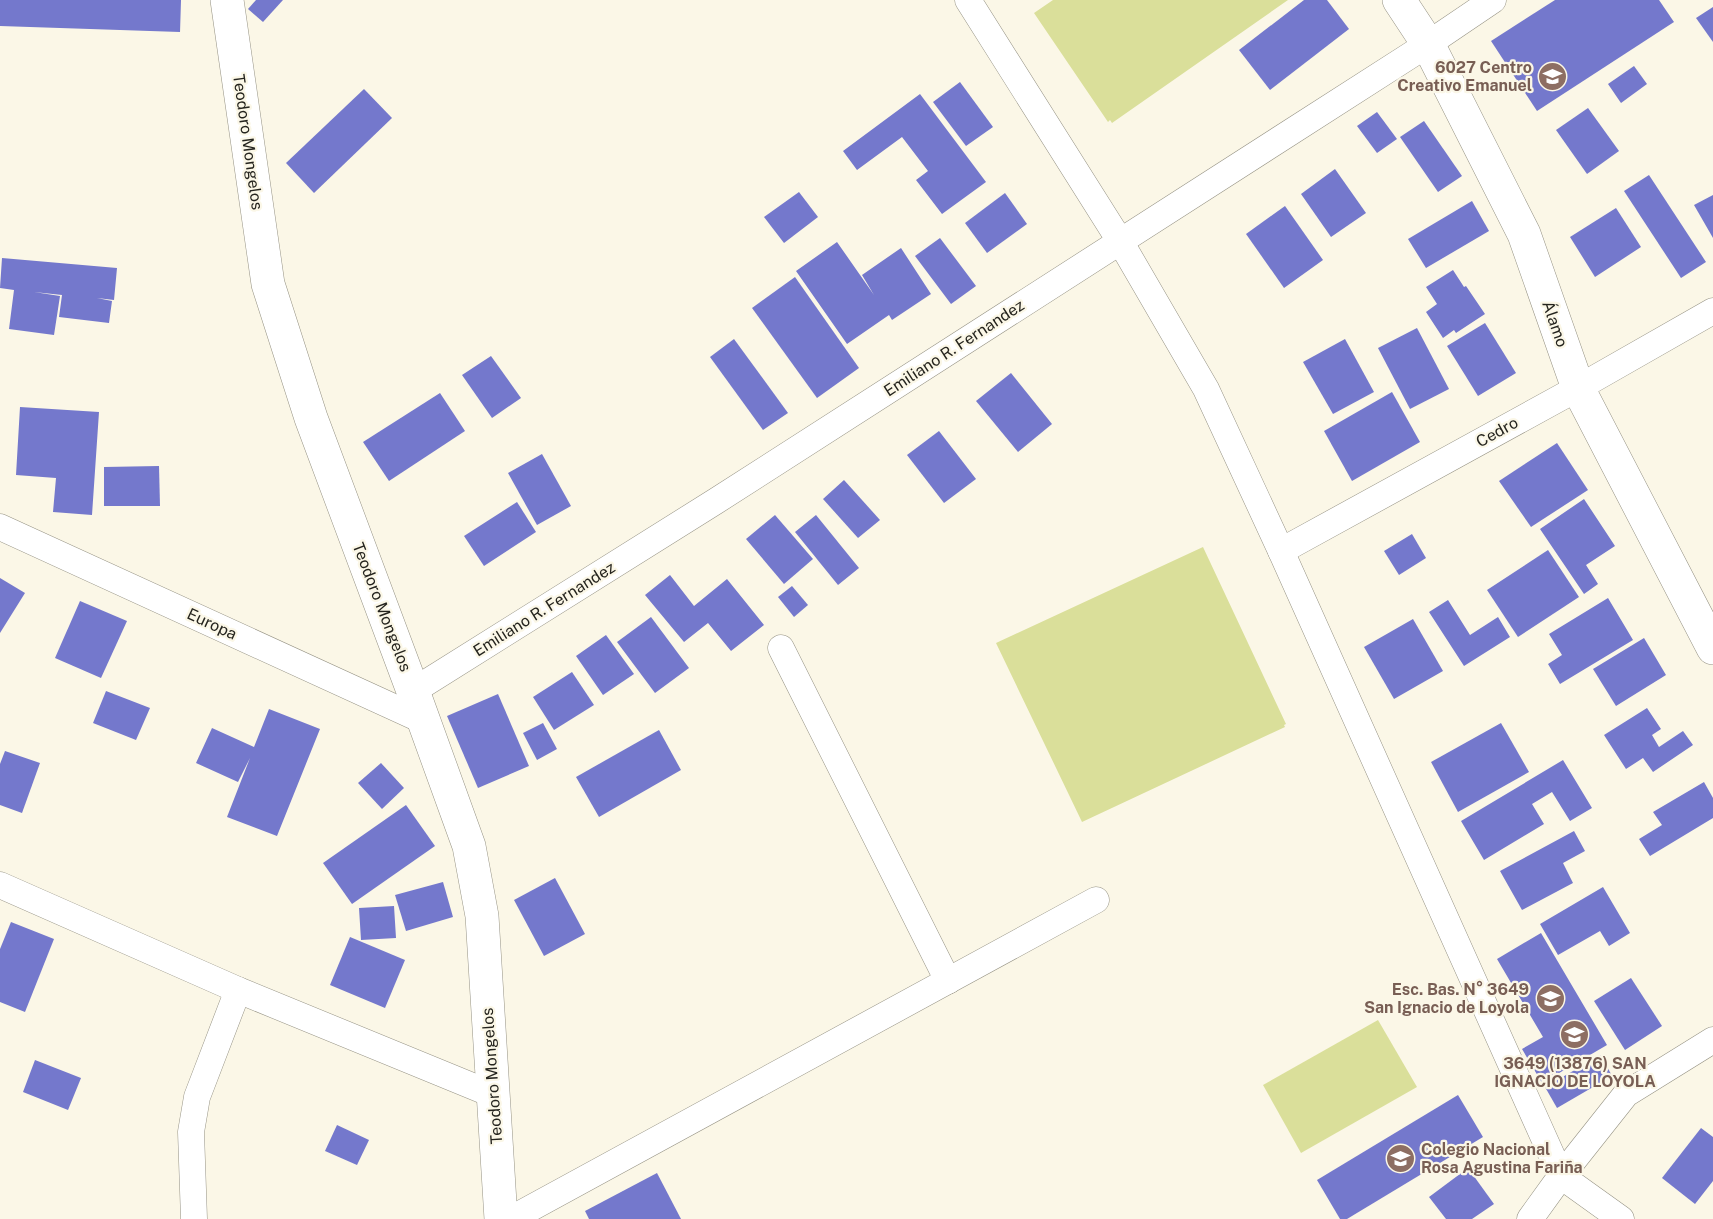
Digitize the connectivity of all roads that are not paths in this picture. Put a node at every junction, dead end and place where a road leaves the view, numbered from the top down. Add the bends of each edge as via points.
1 (228, 0) edge
2 (968, 0) edge
3 (1399, 0) edge
4 (1492, 0) edge
5 (1428, 44) junction
6 (1120, 241) junction
7 (1713, 311) edge
8 (1578, 388) junction
9 (0, 527) edge
10 (1281, 551) junction
11 (781, 648) dead end
12 (1713, 648) edge
13 (419, 706) junction
14 (0, 885) edge
15 (1096, 900) dead end
16 (948, 981) junction
17 (238, 990) junction
18 (1713, 1040) edge
19 (494, 1095) junction
20 (1561, 1176) junction
21 (194, 1219) edge
22 (501, 1219) edge
23 (512, 1219) edge
24 (1530, 1219) edge
25 (1621, 1219) edge

1 - 13 street, Teodoro Mongelos via 268,284 311,418
2 - 6 street
3 - 5 street, Álamo
4 - 5 street, Emiliano R. Fernandez
5 - 6 street, Emiliano R. Fernandez
5 - 8 street, Álamo via 1524,234
6 - 10 street via 1206,389
6 - 13 street, Emiliano R. Fernandez via 735,488
7 - 8 street, Cedro
8 - 10 street, Cedro
8 - 12 street, Álamo
9 - 13 street, Europa
10 - 20 street
11 - 16 street
13 - 19 street, Teodoro Mongelos via 469,846 482,916
14 - 17 street
15 - 16 street
16 - 23 street
17 - 19 street
17 - 21 street via 197,1097 191,1132
18 - 20 street via 1626,1095
19 - 22 street, Teodoro Mongelos
20 - 24 street
20 - 25 street

